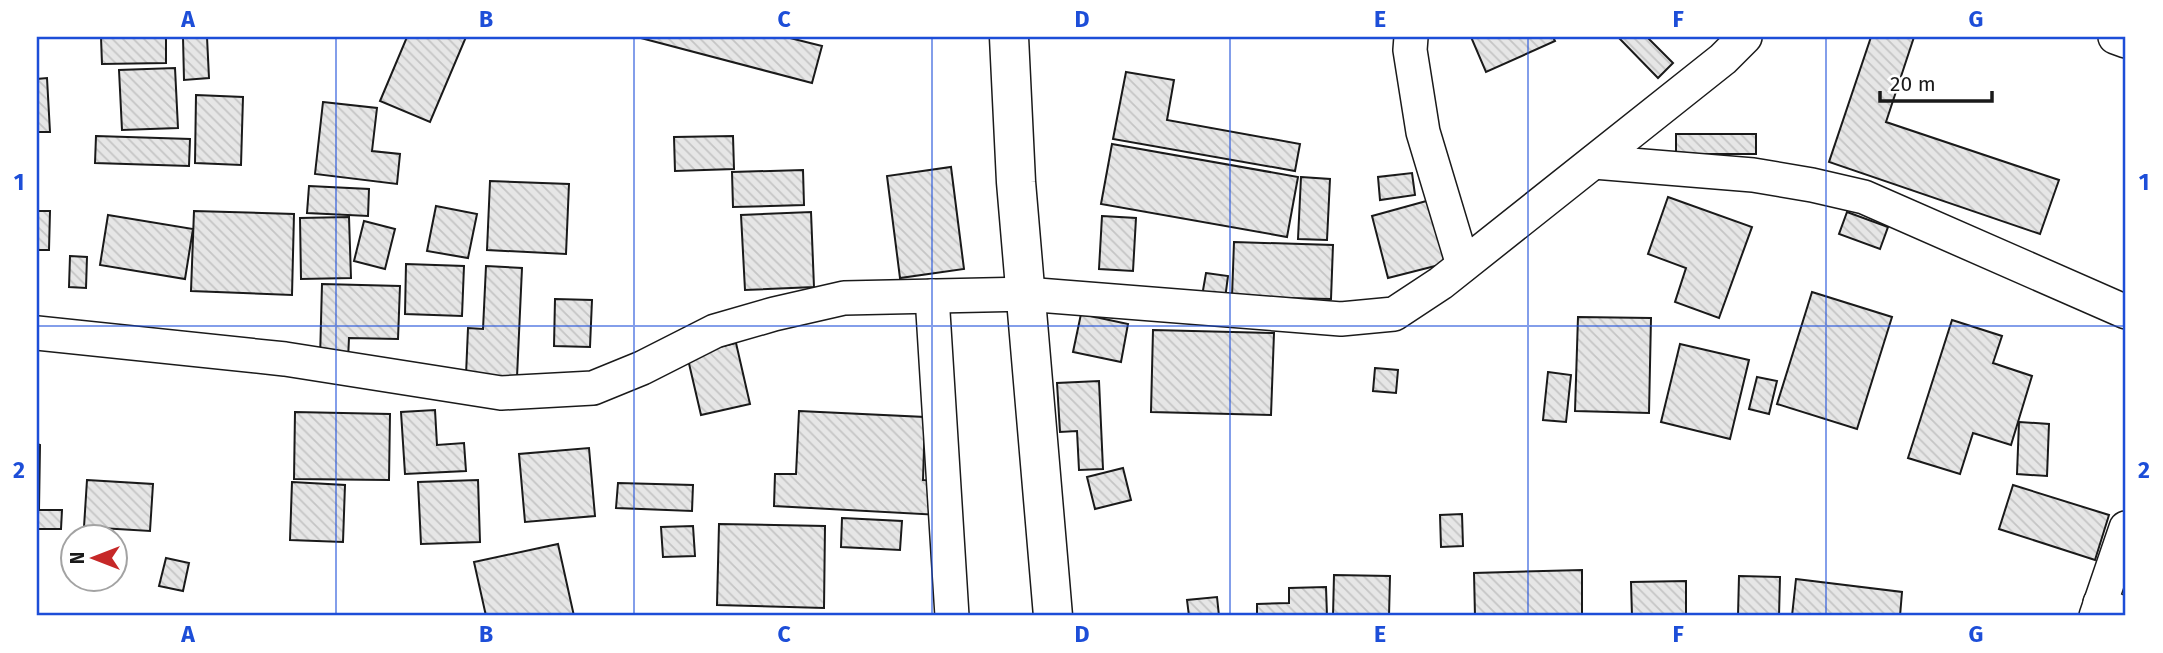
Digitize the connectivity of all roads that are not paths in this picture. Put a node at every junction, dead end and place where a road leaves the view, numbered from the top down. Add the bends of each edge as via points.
1 (1009, 37) edge
2 (1410, 37) edge
3 (1745, 37) edge
4 (2115, 37) edge
5 (2126, 41) edge
6 (1594, 162) junction
7 (1463, 265) junction
8 (1025, 294) junction
9 (932, 296) junction
10 (2126, 312) edge
11 (37, 333) edge
12 (2126, 528) edge
13 (2107, 611) edge
14 (952, 616) edge
15 (1053, 616) edge

1 - 8 main road
2 - 7 street via 1423,132
3 - 6 street
4 - 5 street
6 - 7 street
6 - 10 street via 1753,176 1864,197
7 - 8 street via 1394,314 1341,319
8 - 9 street
8 - 15 main road
9 - 11 street via 844,298 715,331 593,388 501,393 285,359
9 - 14 street
12 - 13 street

